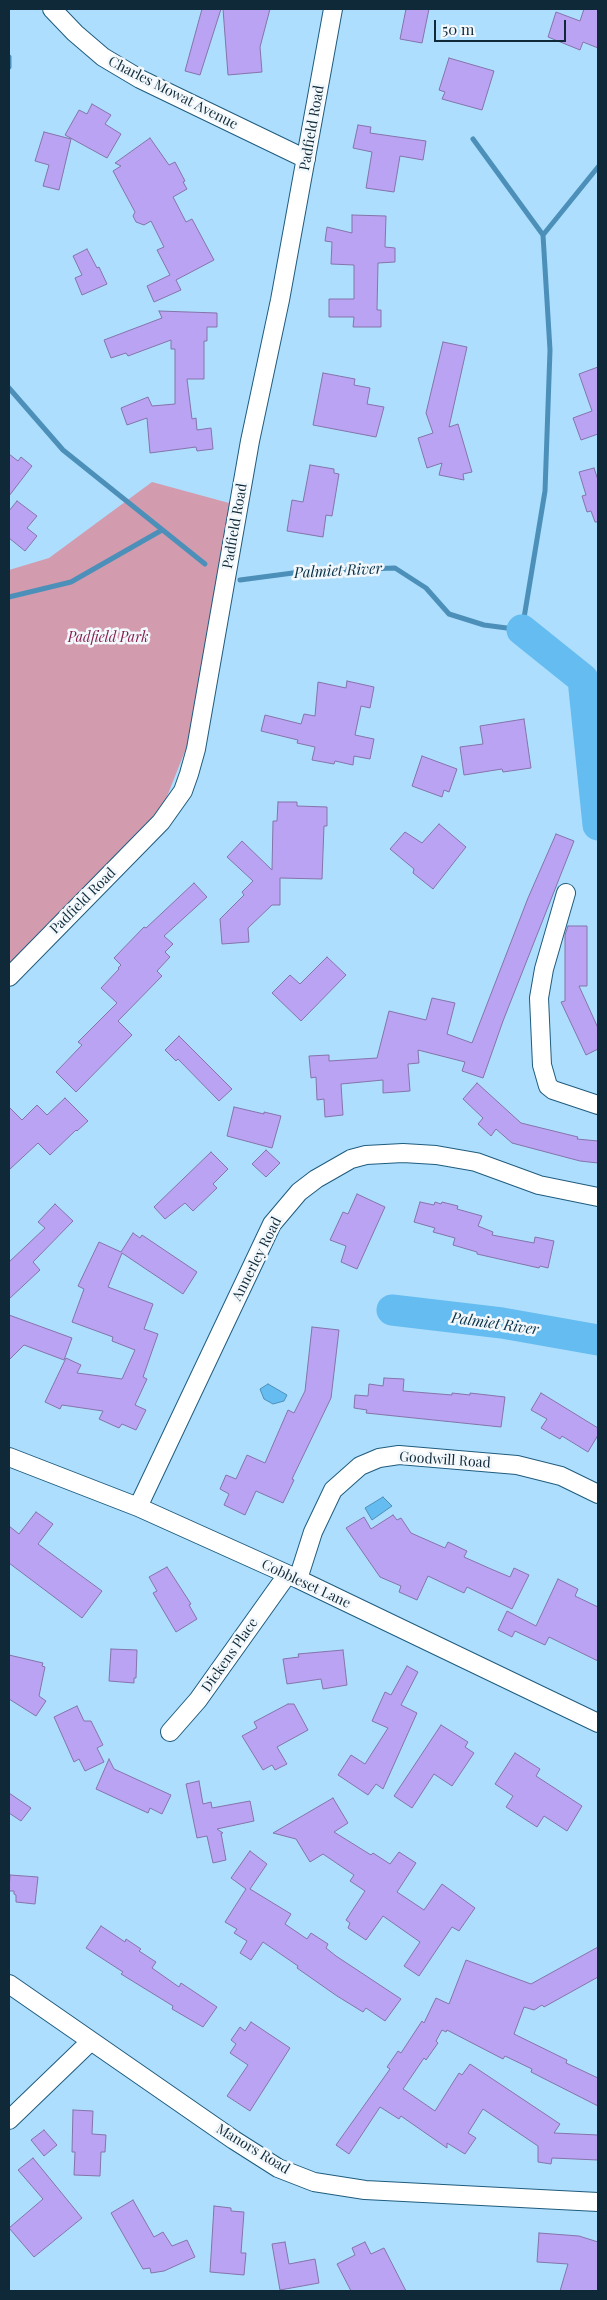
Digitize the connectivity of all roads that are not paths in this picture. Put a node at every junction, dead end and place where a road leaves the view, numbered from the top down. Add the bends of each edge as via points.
1 (52, 9) edge
2 (333, 9) edge
3 (306, 159) junction
4 (566, 893) dead end
5 (9, 977) edge
6 (598, 1105) edge
7 (598, 1197) edge
8 (9, 1457) edge
9 (598, 1494) edge
10 (138, 1507) junction
11 (292, 1577) junction
12 (598, 1723) edge
13 (170, 1732) dead end
14 (9, 1984) edge
15 (92, 2041) junction
16 (9, 2120) edge
17 (598, 2202) edge

1 - 3 street, Charles Mowat Avenue via 96,51 126,70
2 - 3 street, Padfield Road
3 - 5 street, Padfield Road via 250,441 190,774 161,822
4 - 6 street via 539,998 542,1065 548,1086 553,1090
7 - 10 street, Annerley Road via 539,1185 476,1162 436,1155 366,1155 351,1159 316,1178 299,1192 272,1224
8 - 10 street, Cobbleset Lane
9 - 11 street, Goodwill Road via 561,1476 517,1465 399,1455 380,1458 360,1466 333,1490
10 - 11 street, Cobbleset Lane
11 - 12 street, Cobbleset Lane
11 - 13 street, Dickens Place
14 - 15 street, Manors Road
15 - 16 street
15 - 17 street, Manors Road via 278,2168 314,2182 365,2190

